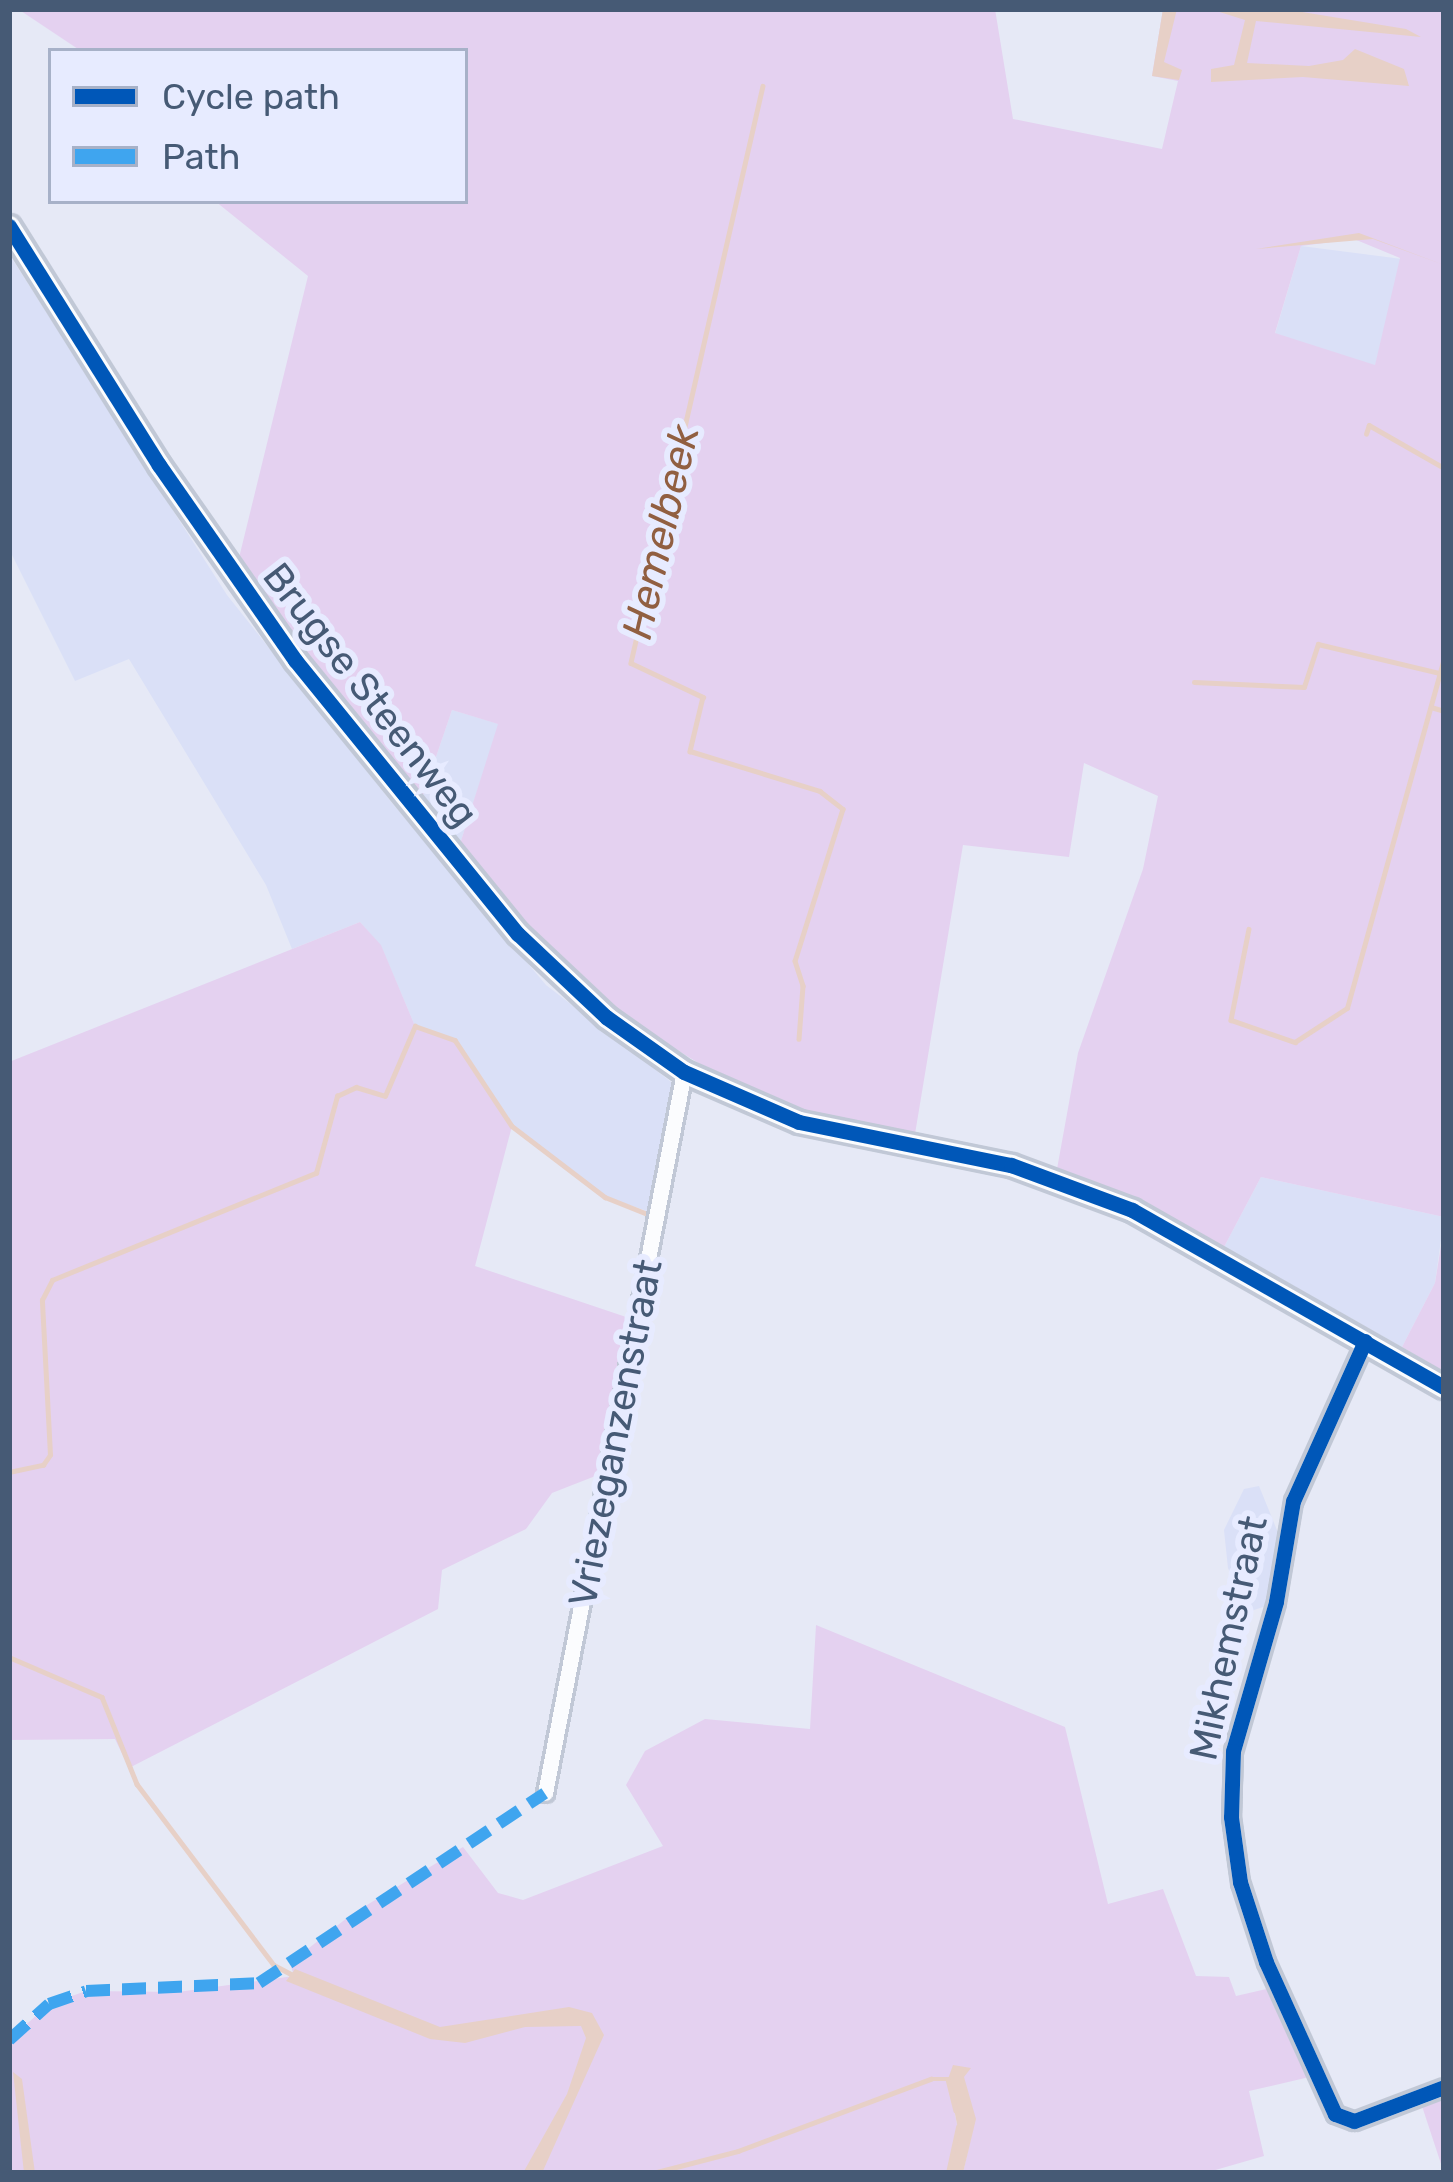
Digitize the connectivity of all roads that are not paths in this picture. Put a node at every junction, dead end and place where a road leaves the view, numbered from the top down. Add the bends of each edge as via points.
1 (9, 226) edge
2 (684, 1072) junction
3 (1365, 1341) junction
4 (1444, 1387) edge
5 (545, 1793) dead end
6 (1444, 2087) edge

1 - 2 main road, Brugse Steenweg via 159,465 295,660 552,973
2 - 3 main road, Brugse Steenweg via 772,1111 1057,1179 1132,1210
2 - 5 street, Vriezeganzenstraat
3 - 4 main road, Brugse Steenweg
3 - 6 street, Mikhemstraat via 1293,1501 1276,1602 1233,1751 1231,1817 1240,1882 1266,1962 1335,2114 1354,2121

